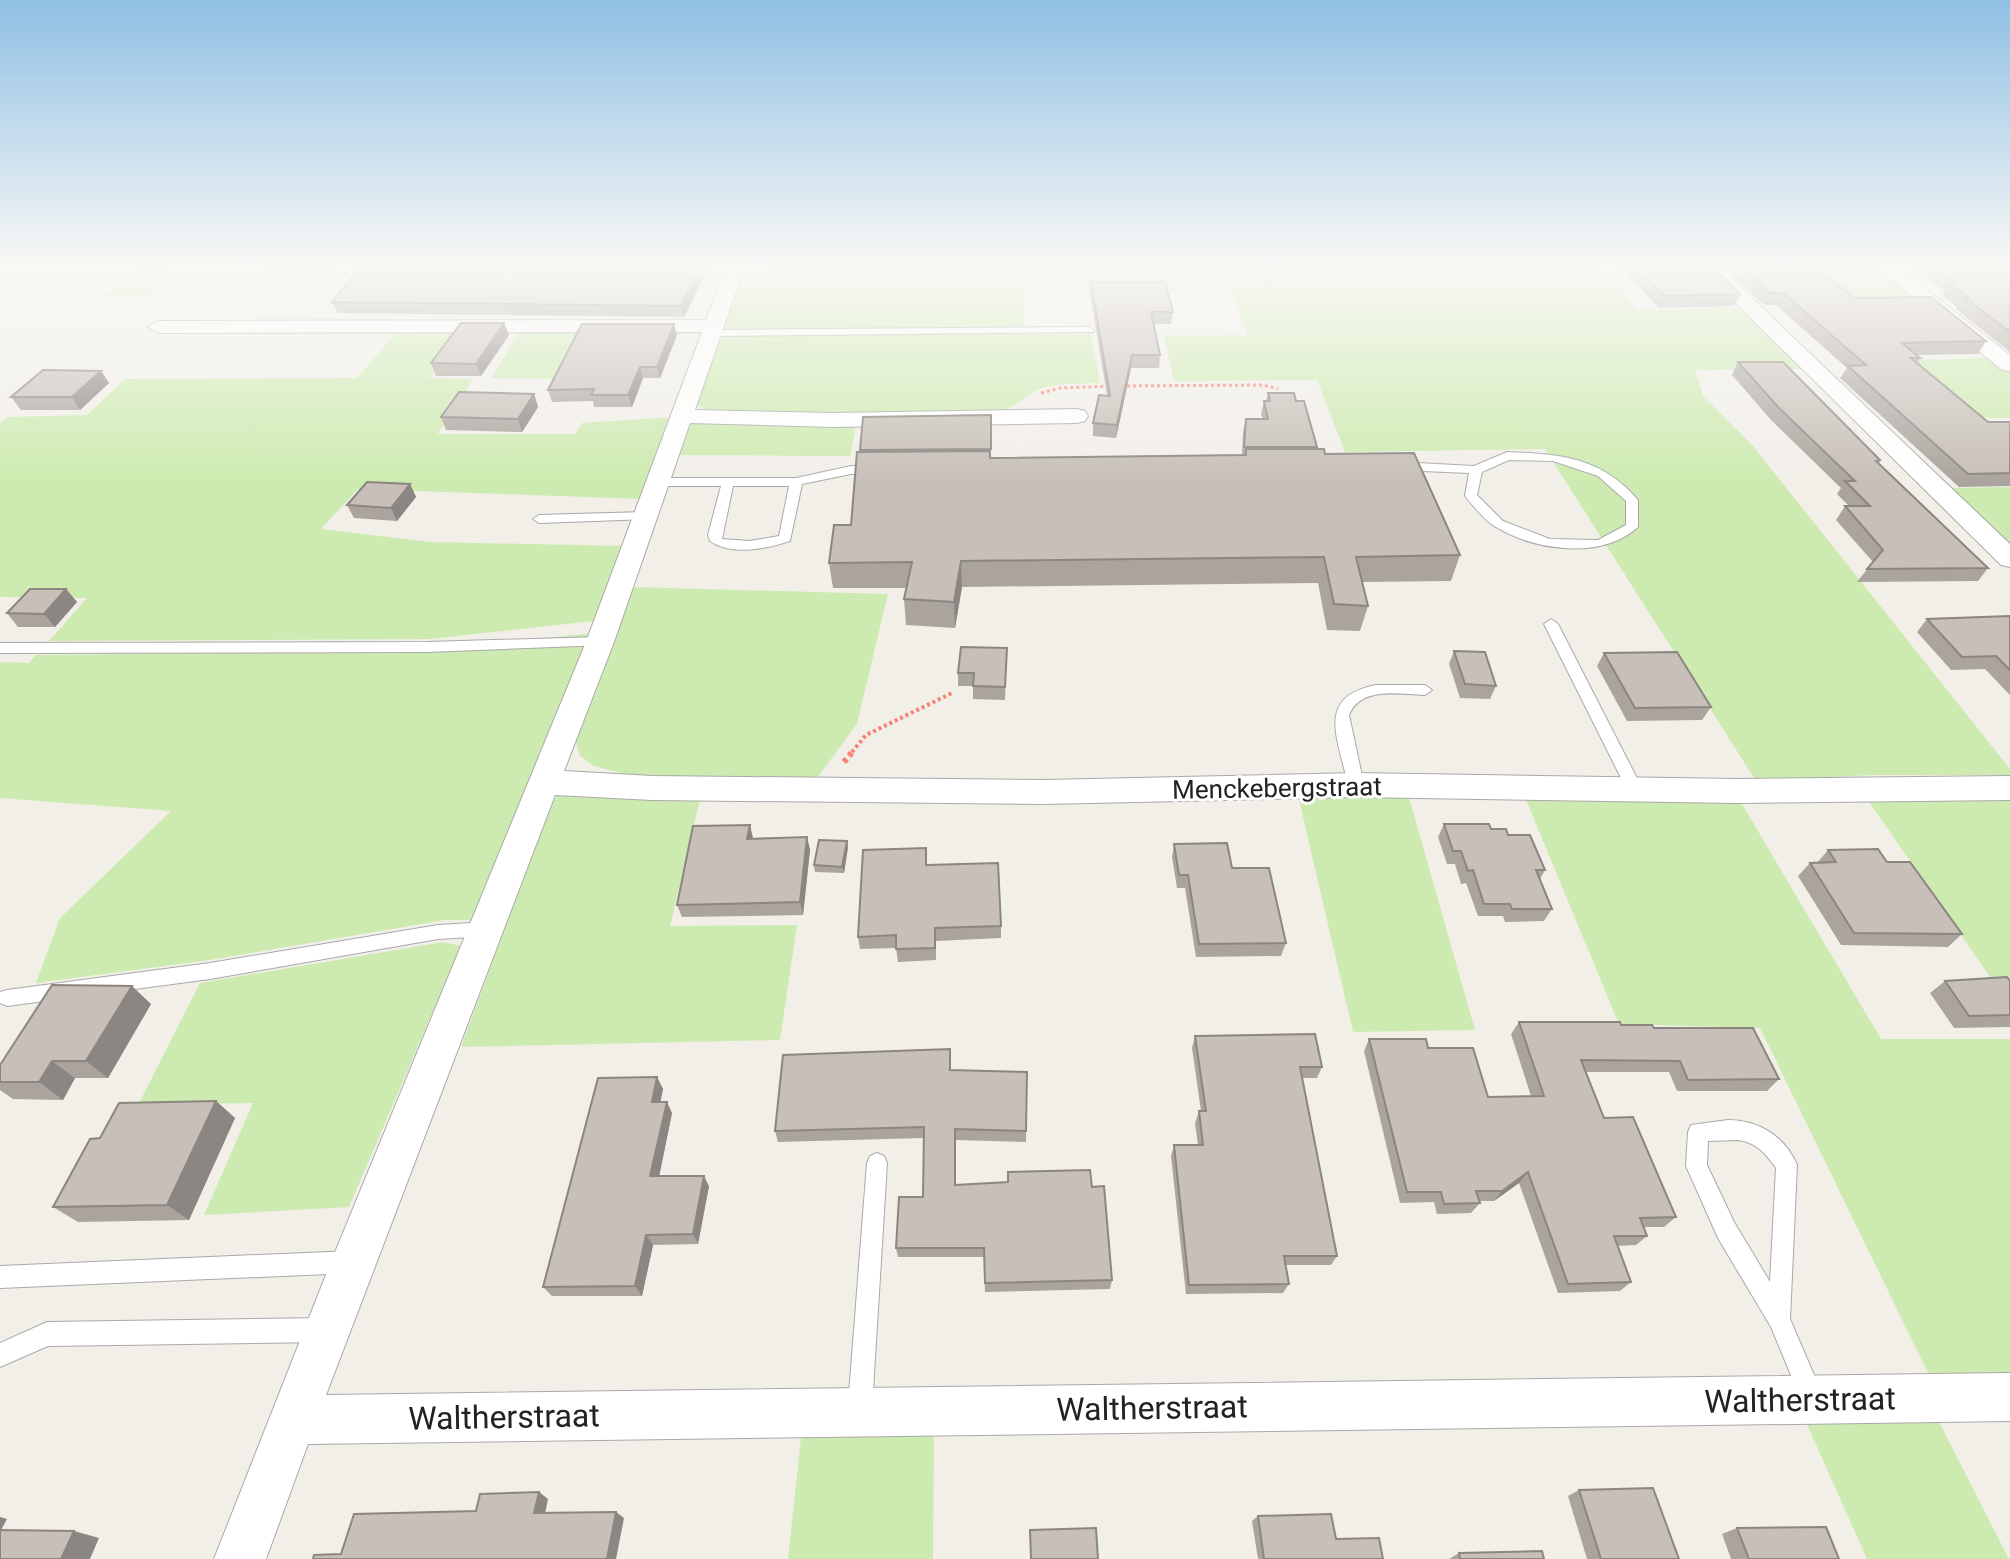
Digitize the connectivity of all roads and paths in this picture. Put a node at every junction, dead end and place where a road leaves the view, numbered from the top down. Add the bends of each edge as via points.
1 (711, 338) edge
2 (1781, 338) edge
3 (1975, 338) edge
4 (2010, 365) edge
5 (1278, 389) edge
6 (682, 416) junction
7 (1077, 416) dead end
8 (1021, 417) junction
9 (1390, 466) edge
10 (883, 470) edge
11 (1476, 470) junction
12 (658, 482) junction
13 (796, 482) junction
14 (728, 483) junction
15 (645, 516) junction
16 (539, 519) dead end
17 (2010, 558) edge
18 (1551, 624) dead end
19 (600, 642) junction
20 (0, 648) edge
21 (1425, 690) dead end
22 (952, 693) dead end
23 (545, 782) junction
24 (1356, 785) junction
25 (2010, 788) edge
26 (827, 790) junction
27 (1635, 790) junction
28 (487, 929) junction
29 (7, 998) dead end
30 (877, 1163) dead end
31 (353, 1262) junction
32 (0, 1277) edge
33 (1779, 1319) junction
34 (329, 1329) junction
35 (0, 1355) edge
36 (2010, 1397) edge
37 (1813, 1400) junction
38 (859, 1412) junction
39 (295, 1420) junction
40 (240, 1559) edge

1 - 6 street
2 - 17 street
3 - 4 street
5 - 8 path via 1060,388 1038,394
6 - 8 street
6 - 12 street
7 - 8 street
9 - 11 lane
10 - 13 lane via 851,470
11 - 11 lane via 1507,456 1523,456 1554,457 1602,473 1632,500 1632,527 1600,544 1548,543 1499,524 1471,496
12 - 14 lane
12 - 15 street
13 - 14 lane
13 - 14 lane via 785,538 728,545 714,535
15 - 16 lane
15 - 19 street
18 - 27 lane
19 - 20 lane
19 - 23 street
21 - 24 lane via 1365,692 1343,704 1343,733
22 - 26 path via 866,735
23 - 26 street, Menckebergstraat
23 - 28 street
24 - 26 street, Menckebergstraat via 1045,792
24 - 27 street, Menckebergstraat
25 - 27 street, Menckebergstraat
28 - 29 lane via 438,932 210,971
28 - 31 street
30 - 38 lane
31 - 32 lane
31 - 34 street
33 - 33 lane via 1726,1230 1696,1166 1698,1132 1749,1129 1772,1144 1787,1165
33 - 37 lane
34 - 35 lane via 47,1334
34 - 39 street
36 - 37 street, Waltherstraat
37 - 38 street, Waltherstraat
38 - 39 street, Waltherstraat
39 - 40 street

